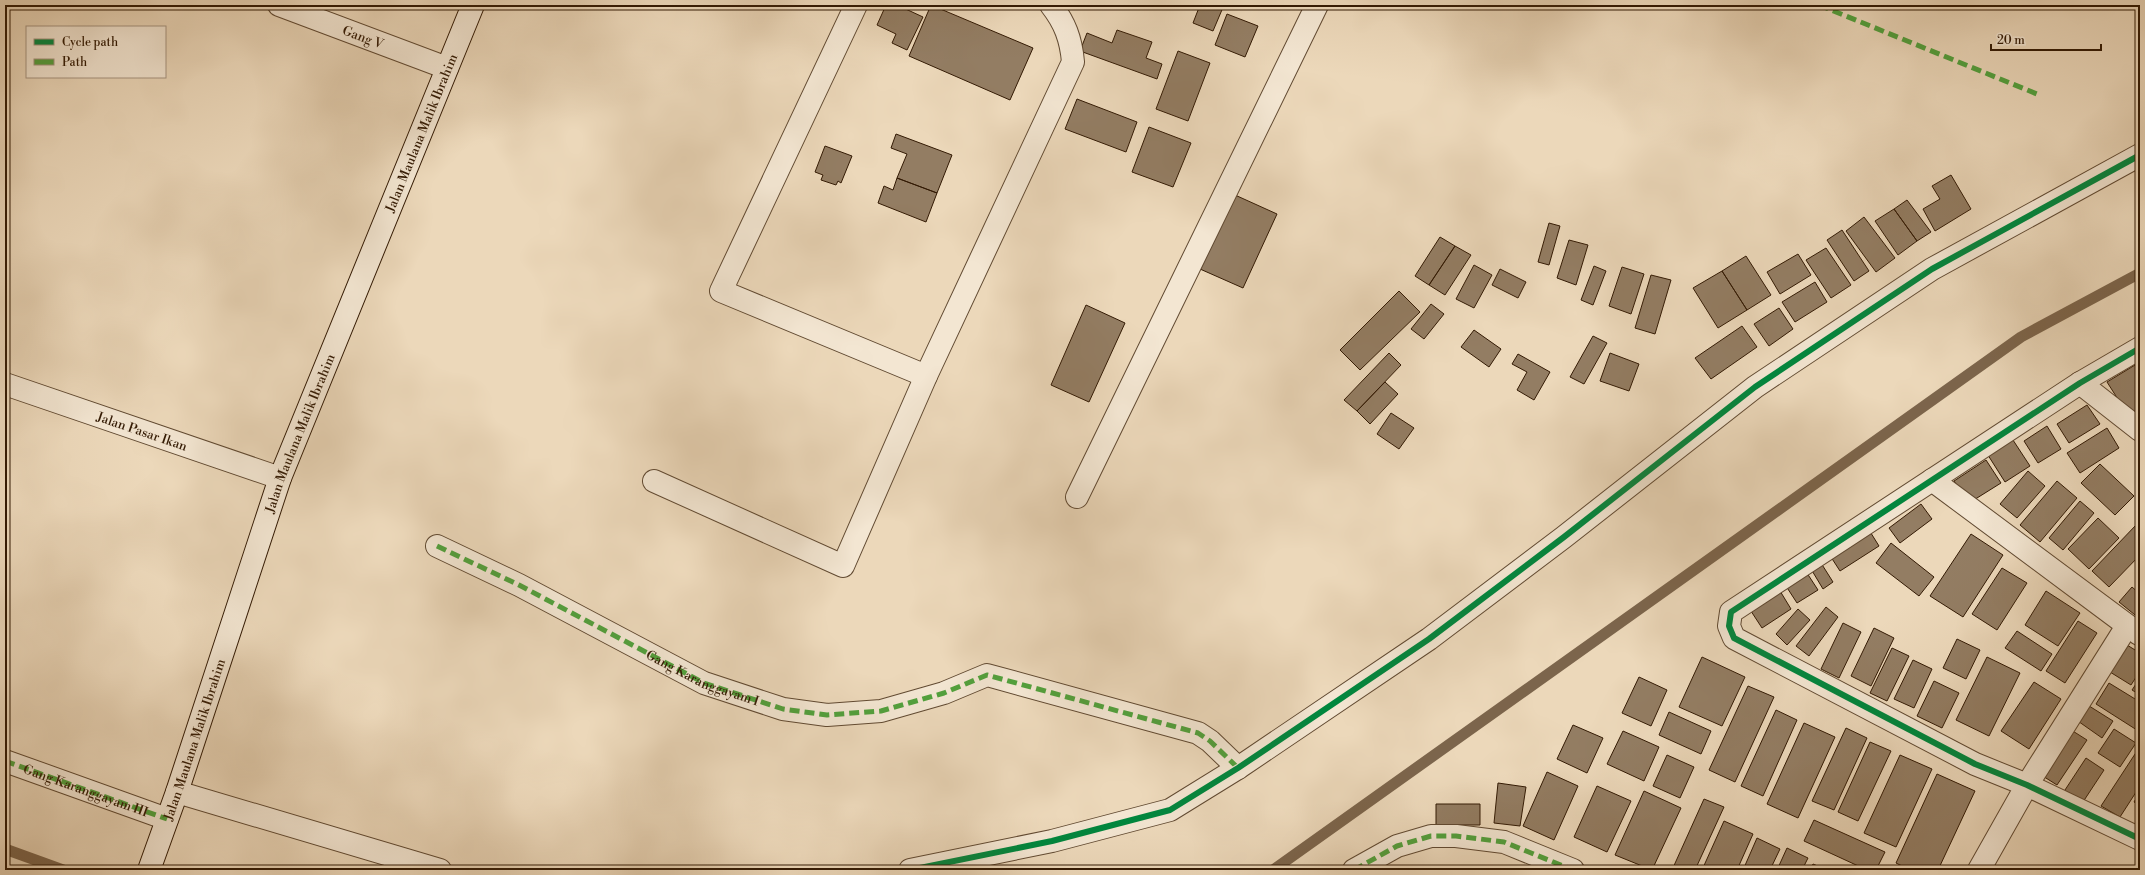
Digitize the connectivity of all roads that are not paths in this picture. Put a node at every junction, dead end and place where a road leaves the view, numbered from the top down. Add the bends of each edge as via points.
1 (279, 5) edge
2 (473, 5) edge
3 (856, 5) edge
4 (1051, 5) edge
5 (1317, 5) edge
6 (447, 68) junction
7 (2140, 155) edge
8 (2140, 348) edge
9 (926, 376) junction
10 (2080, 383) junction
11 (5, 384) edge
12 (2140, 430) edge
13 (280, 478) junction
14 (1932, 480) junction
15 (654, 481) dead end
16 (1077, 497) dead end
17 (437, 546) dead end
18 (2134, 630) edge
19 (5, 761) edge
20 (1238, 768) junction
21 (2027, 785) junction
22 (177, 792) junction
23 (166, 822) junction
24 (2140, 839) edge
25 (149, 870) edge
26 (440, 870) edge
27 (910, 870) edge
28 (1354, 870) edge
29 (1573, 870) edge
30 (1979, 870) edge

1 - 6 street, Gang V
2 - 6 street, Jalan Maulana Malik Ibrahim
3 - 9 street via 721,291
4 - 9 street via 1063,21 1072,44 1073,62
5 - 16 street
6 - 13 street, Jalan Maulana Malik Ibrahim
7 - 20 street via 1932,269 1755,387 1429,639
8 - 10 street
9 - 15 street via 843,566
10 - 12 street
10 - 14 street
11 - 13 street, Jalan Pasar Ikan
13 - 22 street, Jalan Maulana Malik Ibrahim
14 - 18 street
14 - 21 street via 1731,612 1729,626 1734,638 1740,642 1975,764
17 - 20 street, Gang Karanggayam I via 519,585 704,684 783,709 827,715 881,711 944,693 987,675 1198,733
18 - 21 street
19 - 23 street, Gang Karanggayam III
20 - 27 street via 1170,810 1052,841
21 - 24 street
21 - 30 street
22 - 23 street, Jalan Maulana Malik Ibrahim
22 - 26 street
23 - 25 street, Jalan Maulana Malik Ibrahim
28 - 29 street via 1397,846 1430,836 1456,836 1504,842

